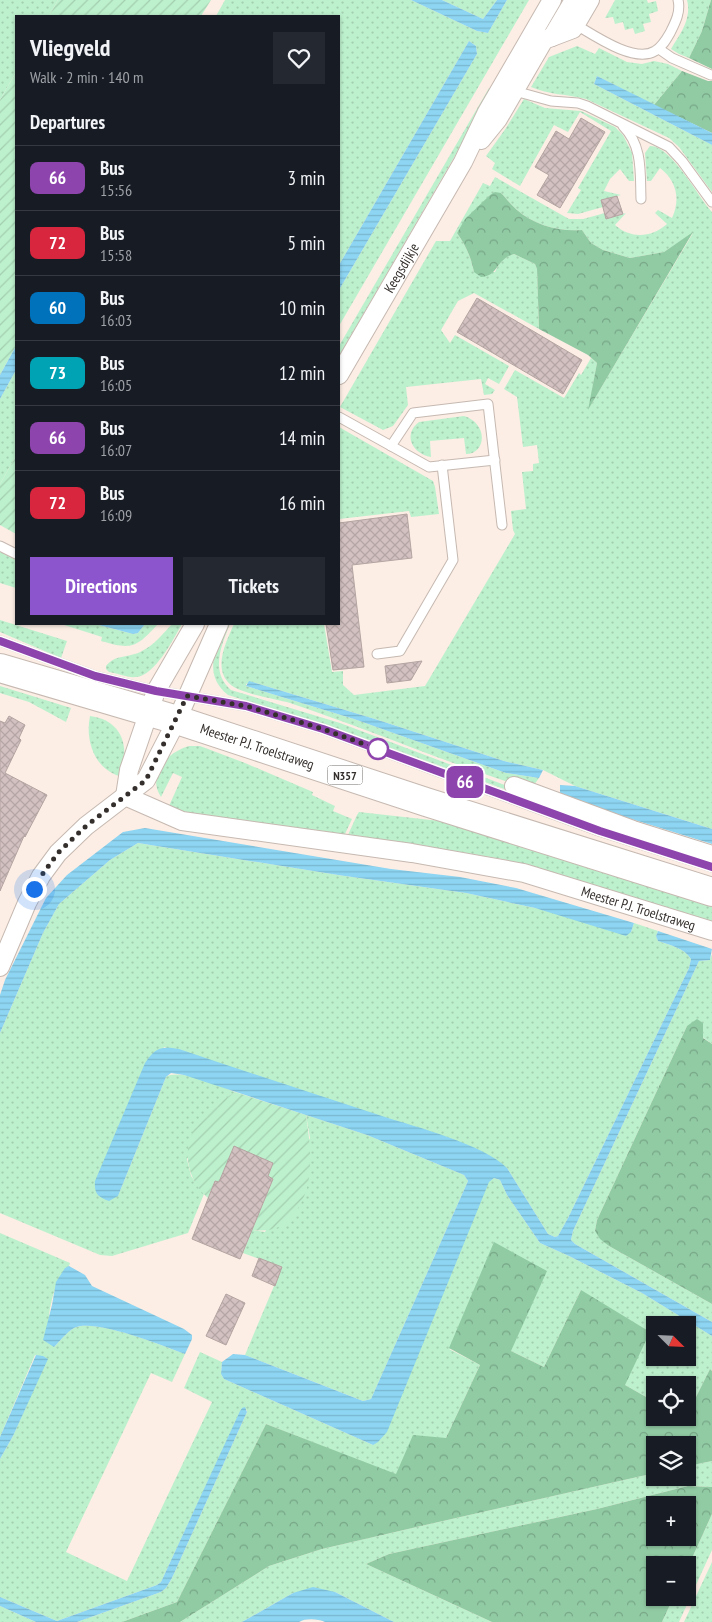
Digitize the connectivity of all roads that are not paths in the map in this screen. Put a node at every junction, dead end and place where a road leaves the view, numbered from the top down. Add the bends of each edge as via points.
1 (552, 0) edge
2 (574, 0) edge
3 (590, 0) edge
4 (678, 0) edge
5 (570, 21) junction
6 (659, 48) junction
7 (711, 75) edge
8 (507, 89) junction
9 (618, 121) junction
10 (640, 198) dead end
11 (712, 202) edge
12 (340, 373) edge
13 (340, 418) edge
14 (390, 446) junction
15 (495, 460) junction
16 (442, 465) junction
17 (502, 525) dead end
18 (0, 546) edge
19 (15, 554) edge
20 (194, 625) edge
21 (219, 625) edge
22 (0, 641) edge
23 (377, 654) dead end
24 (0, 668) edge
25 (152, 701) junction
26 (182, 708) junction
27 (514, 786) dead end
28 (125, 796) junction
29 (712, 855) edge
30 (712, 867) edge
31 (712, 892) edge
32 (712, 931) edge
33 (0, 967) edge

1 - 8 street, Keegsdijkje
2 - 5 street, Keegsdijkje
3 - 5 street, Keegsdijkje
4 - 6 lane via 679,13 674,26
5 - 6 lane via 605,42 634,54 645,55
5 - 8 street, Keegsdijkje via 544,40
6 - 7 lane via 672,58
8 - 9 lane via 551,101 578,103
8 - 12 street, Keegsdijkje via 487,112 463,162
9 - 10 lane via 633,137 638,149
9 - 11 lane via 675,152
13 - 14 lane
14 - 15 lane via 413,413 488,404
14 - 16 lane via 429,467
15 - 16 lane
15 - 17 lane
16 - 23 lane via 453,560 400,650
18 - 19 lane
20 - 25 street
21 - 26 street
22 - 25 lane, Meester P.J. Troelstraweg
24 - 25 main road, Meester P.J. Troelstraweg / N357
25 - 26 main road, Meester P.J. Troelstraweg / N357
25 - 28 street via 129,770
26 - 28 street via 146,780
26 - 30 lane, Meester P.J. Troelstraweg via 246,706 323,729 600,831
26 - 31 main road, Meester P.J. Troelstraweg / N357 via 416,799
27 - 29 street
28 - 32 street, Meester P.J. Troelstraweg via 182,821 412,853 524,873
28 - 33 street via 86,826 58,853 41,876

